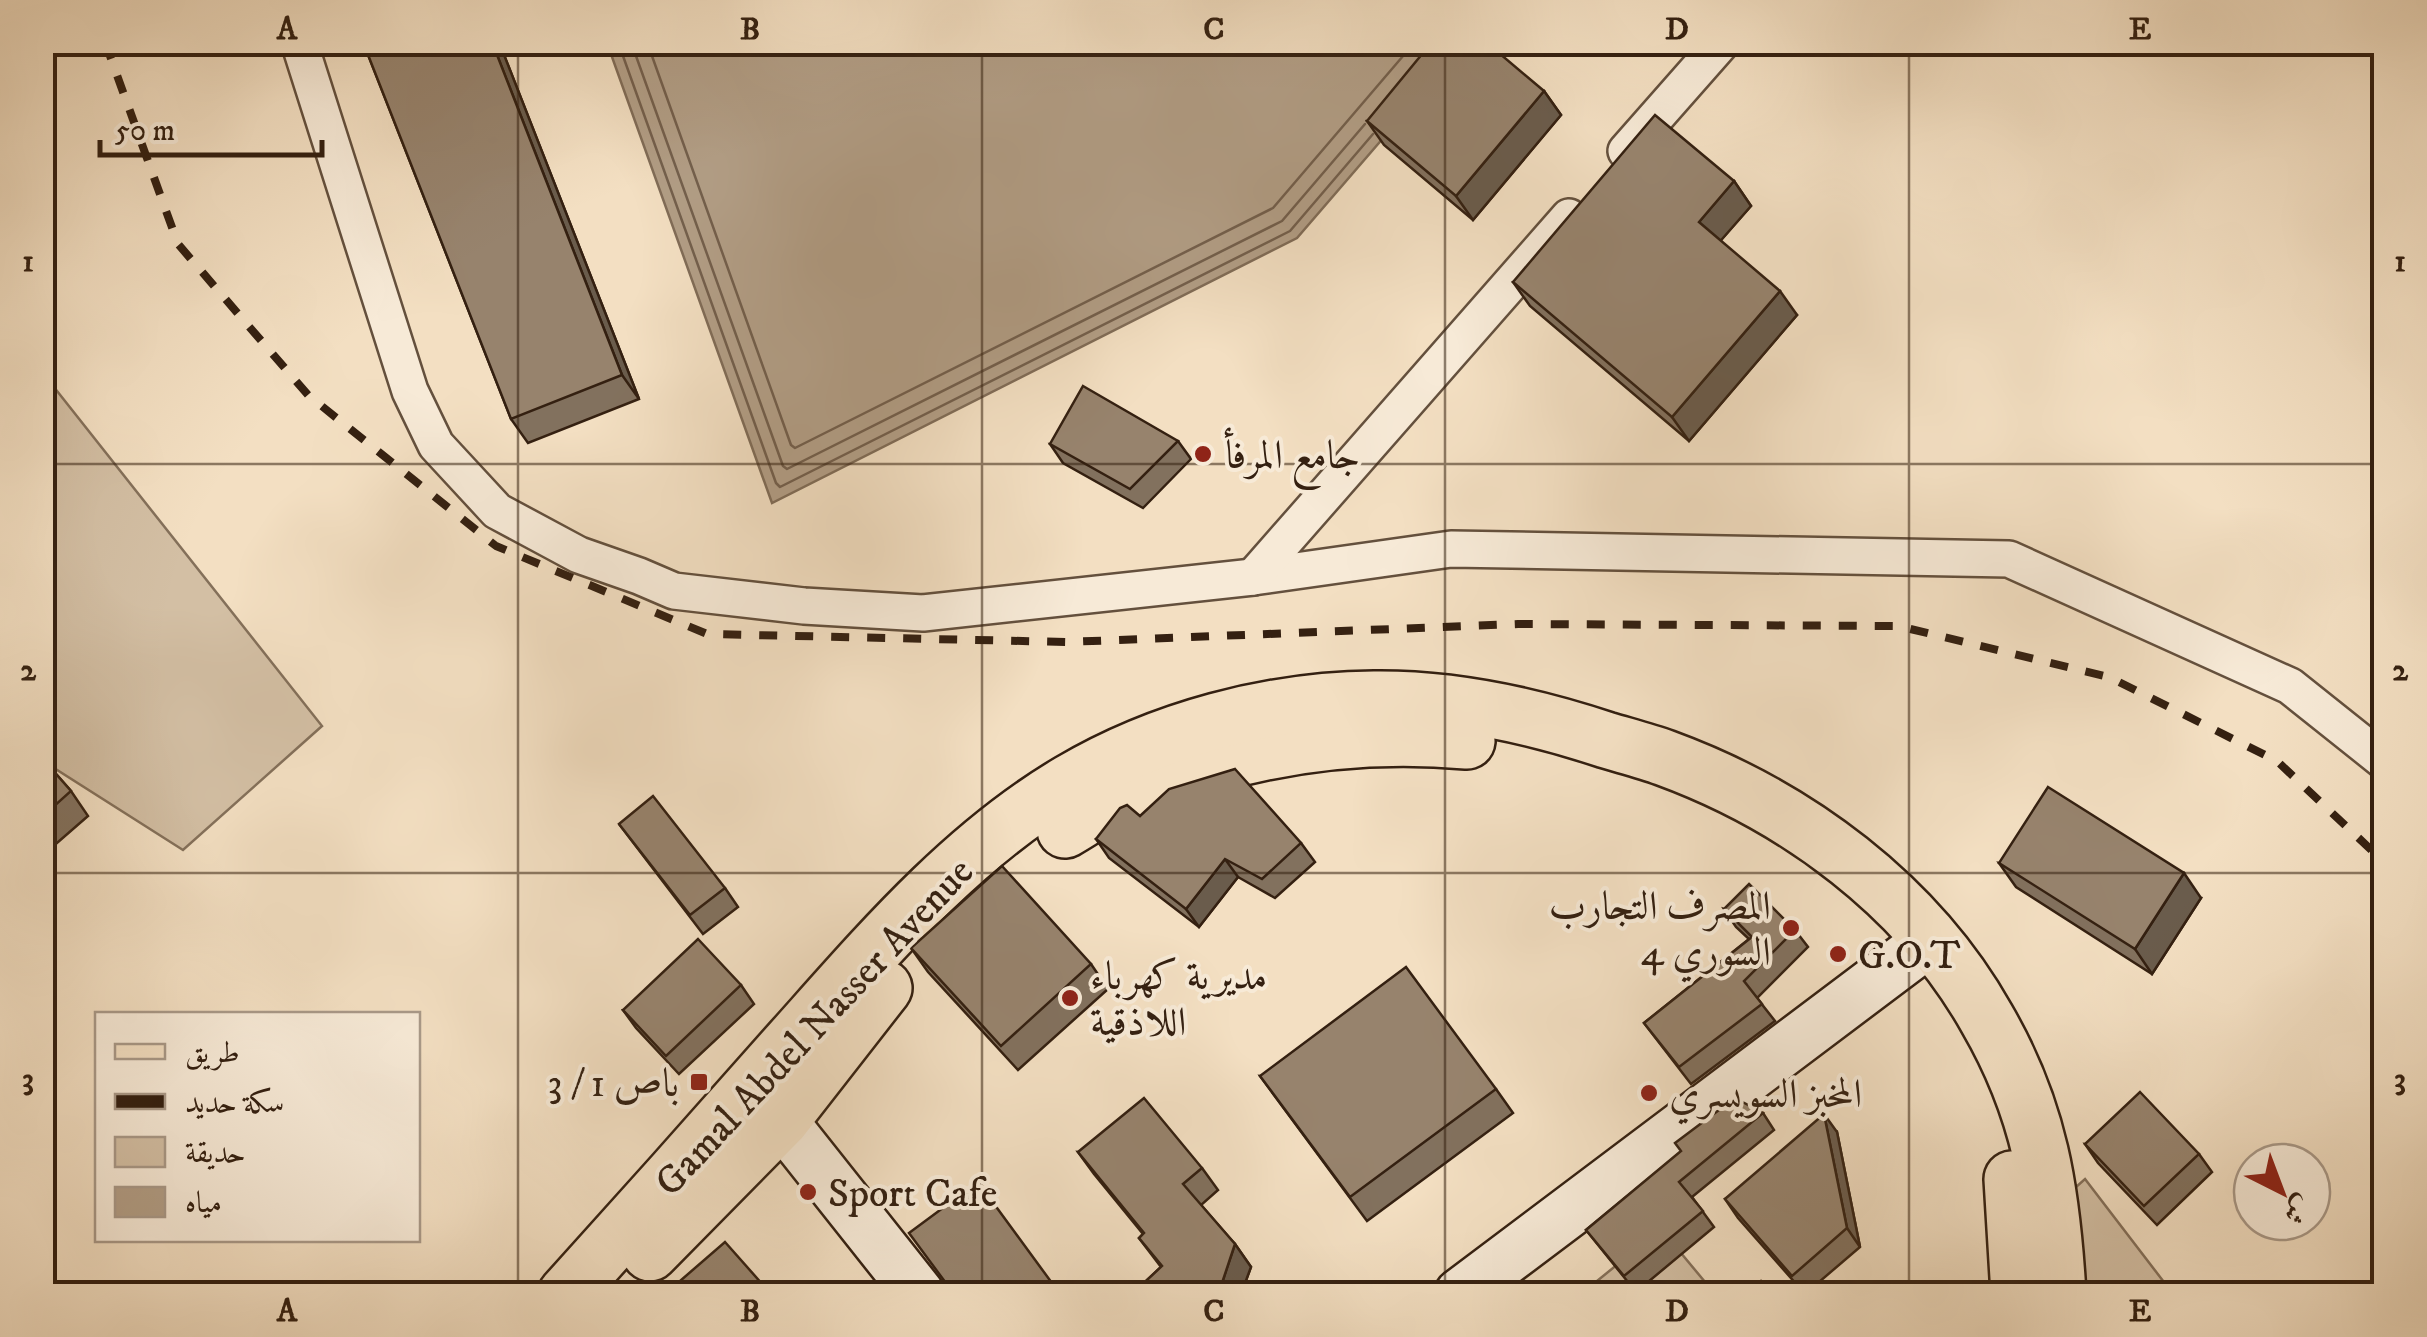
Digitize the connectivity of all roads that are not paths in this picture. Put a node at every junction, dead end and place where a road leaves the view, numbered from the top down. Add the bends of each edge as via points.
1 (300, 42) edge
2 (1722, 42) edge
3 (1253, 577) junction
4 (2384, 761) edge
5 (1909, 956) junction
6 (781, 1120) junction
7 (566, 1294) edge
8 (610, 1294) edge
9 (919, 1294) edge
10 (1460, 1294) edge
11 (2018, 1294) edge
12 (2058, 1294) edge

1 - 3 street via 410,390 436,446 496,511 579,554 674,591 804,606 923,613
2 - 3 street
3 - 4 street via 1451,548 2009,559 2290,686
5 - 6 main road, Gamal Abdel Nasser Avenue via 1858,903 1800,859 1654,788 1579,761 1501,744 1421,737 1340,740 1261,752 1184,774 1112,802 1040,845 892,978
5 - 10 street
5 - 11 main road, Gamal Abdel Nasser Avenue via 1945,1004 1998,1114 2012,1174
6 - 8 main road, Gamal Abdel Nasser Avenue
6 - 9 street
7 - 12 main road, Gamal Abdel Nasser Avenue via 856,969 948,874 1020,814 1129,752 1188,730 1296,705 1374,699 1500,710 1668,759 1753,798 1885,890 1940,950 1986,1016 2022,1088 2043,1157

